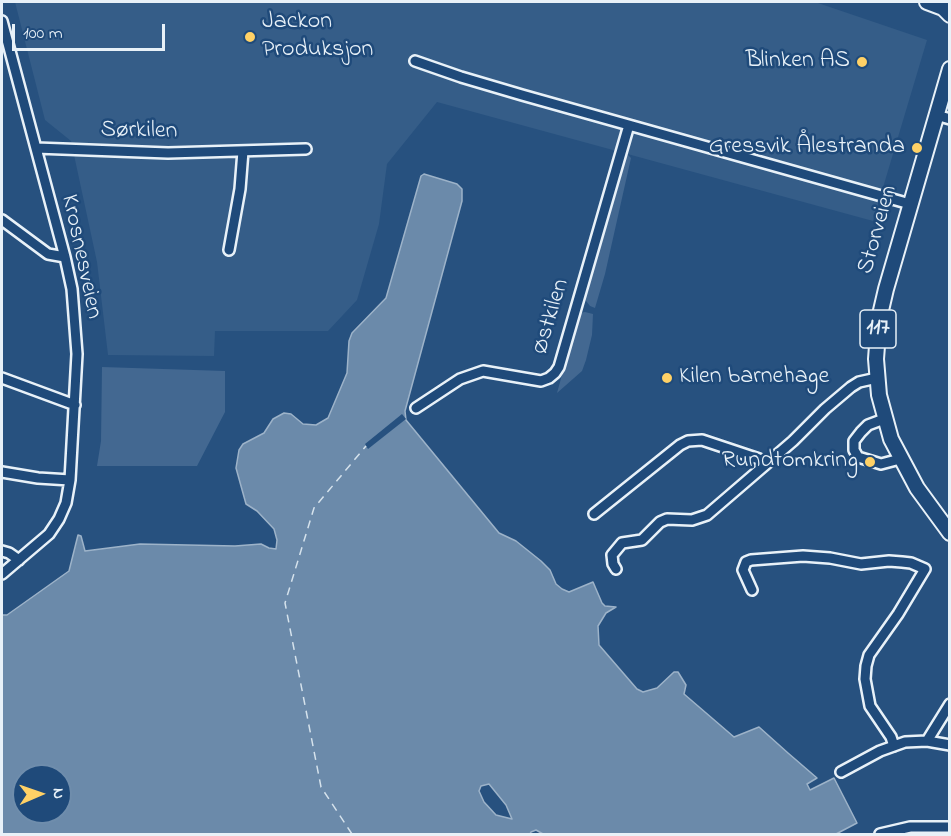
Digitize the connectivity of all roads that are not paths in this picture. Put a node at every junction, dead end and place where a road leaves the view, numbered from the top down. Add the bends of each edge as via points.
1 (927, 2) edge
2 (950, 15) edge
3 (2, 21) edge
4 (414, 61) dead end
5 (950, 69) edge
6 (943, 117) edge
7 (629, 125) junction
8 (36, 148) junction
9 (306, 149) dead end
10 (243, 151) junction
11 (910, 204) junction
12 (2, 220) edge
13 (229, 250) dead end
14 (65, 257) junction
15 (2, 378) edge
16 (877, 378) junction
17 (75, 405) junction
18 (416, 408) dead end
19 (884, 419) junction
20 (900, 459) junction
21 (764, 464) junction
22 (2, 472) edge
23 (70, 480) junction
24 (594, 514) dead end
25 (950, 533) edge
26 (2, 551) edge
27 (19, 560) junction
28 (616, 569) dead end
29 (2, 574) edge
30 (752, 590) dead end
31 (950, 704) edge
32 (927, 741) junction
33 (950, 745) edge
34 (894, 746) junction
35 (841, 772) dead end
36 (950, 827) edge
37 (880, 834) edge

1 - 2 main road
3 - 8 street, Krosnesveien
4 - 7 street
5 - 6 main road, Storveien / 117
6 - 11 main road, Storveien / 117
7 - 11 street
7 - 18 street, Østkilen via 555,374 541,381 483,371 460,379
8 - 10 street, Sørkilen
8 - 14 street, Krosnesveien
9 - 10 street, Sørkilen
10 - 13 street
11 - 16 main road, Storveien / 117 via 879,320
12 - 14 street via 48,254
14 - 17 street, Krosnesveien via 76,322
15 - 17 street
16 - 19 main road, Storveien / 117
16 - 21 street via 851,387
17 - 23 street, Krosnesveien
19 - 20 main road, Storveien / 117
19 - 20 street via 861,432 854,441 854,450 858,457 881,464
20 - 25 main road, Storveien / 117
21 - 24 street via 702,440 688,441
21 - 28 street via 707,515 692,520 667,519 642,540 622,543 612,555
22 - 23 street
23 - 27 street, Krosnesveien via 59,519 49,534
26 - 27 street
27 - 29 street, Krosnesveien
30 - 34 street via 743,570 746,562 751,561 803,556 861,564 902,562 925,569 869,655 866,666 870,706
31 - 32 street
32 - 33 street
32 - 34 street
34 - 35 street
36 - 37 street via 910,826

